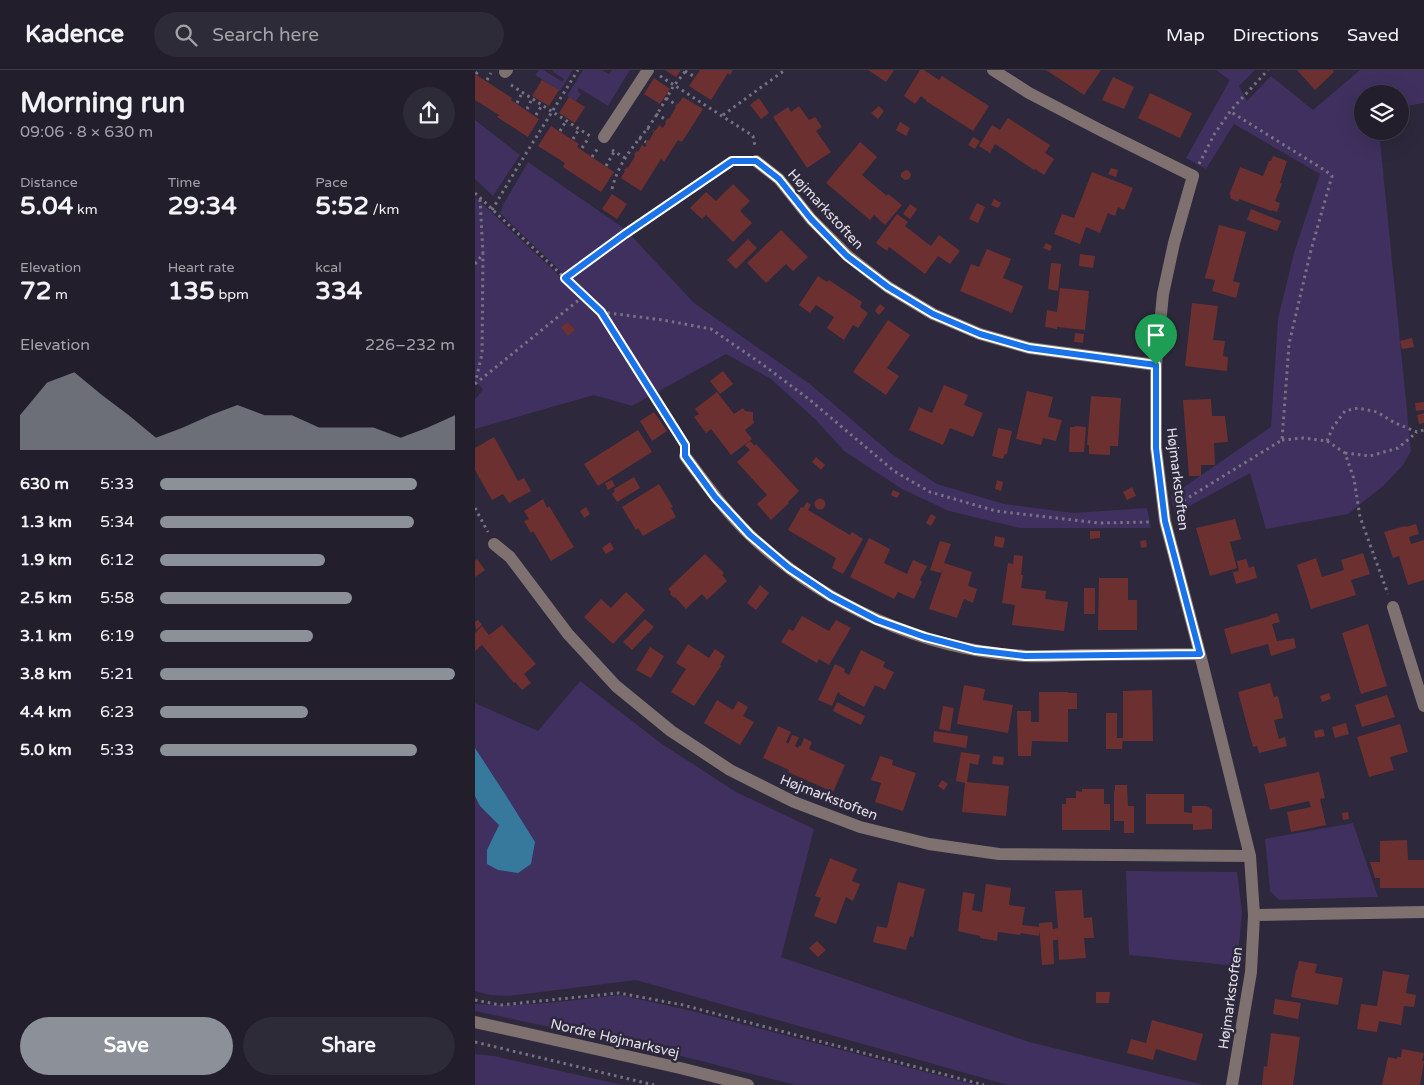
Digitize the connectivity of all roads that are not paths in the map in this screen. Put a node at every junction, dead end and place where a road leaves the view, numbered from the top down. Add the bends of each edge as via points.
1 (993, 70) edge
2 (654, 72) edge
3 (602, 141) road end
4 (756, 161) road end
5 (1156, 365) junction
6 (685, 456) road end
7 (494, 544) road end
8 (1393, 607) road end
9 (1200, 654) junction
10 (1424, 706) edge
11 (1250, 856) junction
12 (1424, 912) edge
13 (1254, 915) junction
14 (475, 1022) edge
15 (748, 1085) edge
16 (1232, 1085) edge

1 - 5 street, Højmarkstoften via 1029,93 1193,176 1163,294
2 - 3 street
4 - 5 street, Højmarkstoften via 779,179 847,256 888,287 933,314 980,334 1029,348
5 - 9 street, Højmarkstoften via 1156,448 1165,516
6 - 9 street via 715,497 750,535 789,568 831,596 877,620 950,644 1025,656
7 - 11 street, Højmarkstoften via 510,557 568,634 617,686 671,731 730,770 793,802 860,827 911,840 999,854
8 - 10 street
9 - 11 street, Højmarkstoften
11 - 13 street, Højmarkstoften
12 - 13 street
13 - 16 street, Højmarkstoften via 1251,972
14 - 15 street, Nordre Højmarksvej

